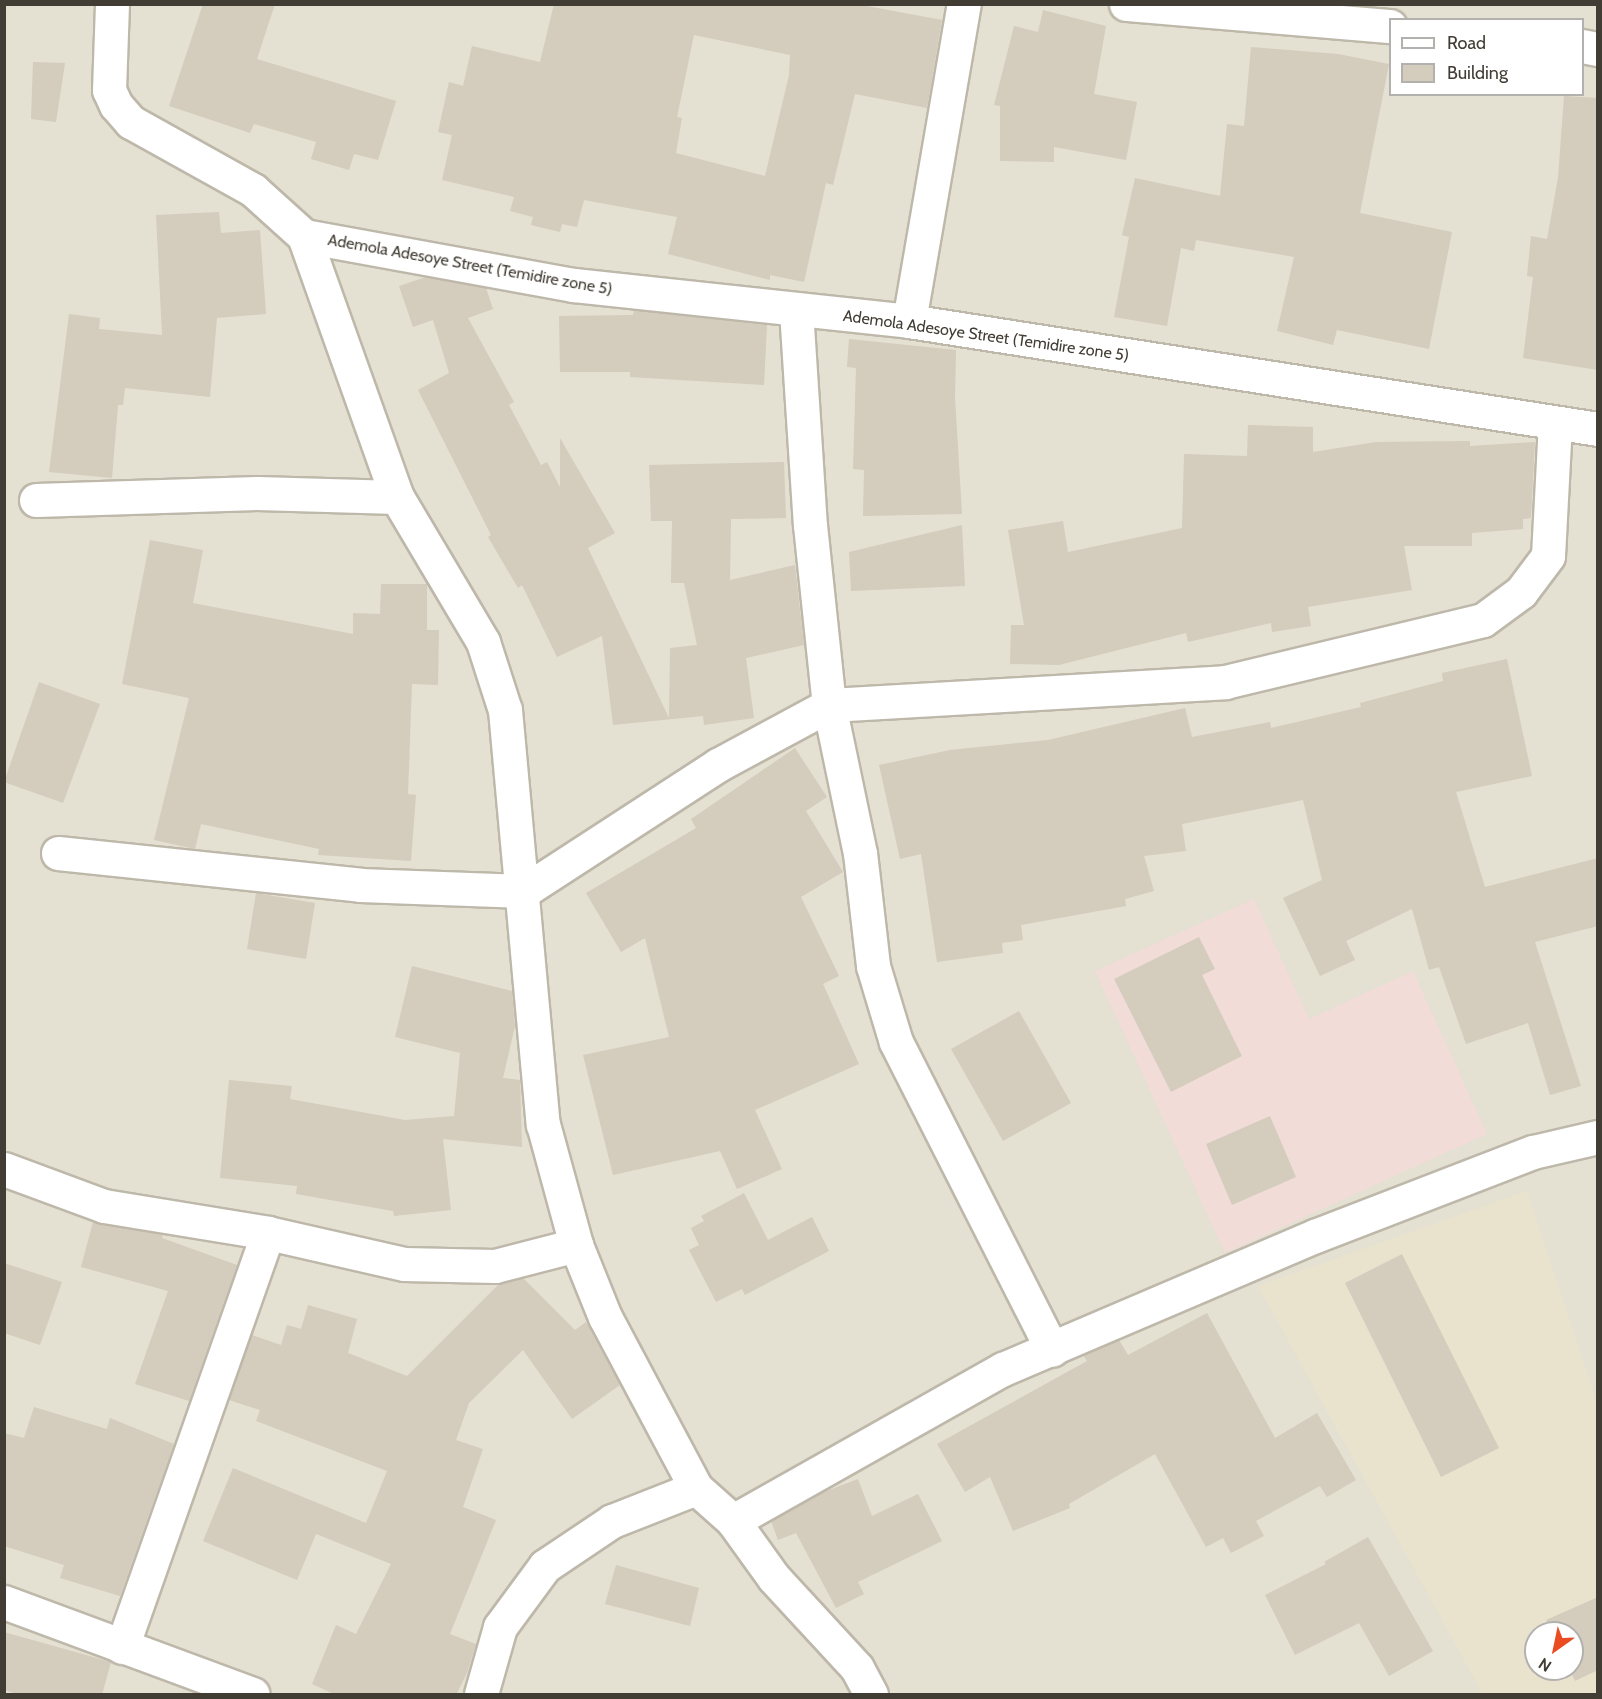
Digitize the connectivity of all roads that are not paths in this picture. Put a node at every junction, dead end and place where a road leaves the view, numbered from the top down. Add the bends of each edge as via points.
1 (112, 4) edge
2 (964, 4) edge
3 (1126, 4) edge
4 (1389, 26) edge
5 (304, 236) junction
6 (796, 310) junction
7 (909, 321) junction
8 (1555, 423) junction
9 (1598, 429) edge
10 (397, 497) junction
11 (36, 500) dead end
12 (830, 705) junction
13 (58, 853) dead end
14 (524, 891) junction
15 (1598, 1137) edge
16 (4, 1169) edge
17 (268, 1233) junction
18 (576, 1245) junction
19 (1052, 1350) junction
20 (696, 1488) junction
21 (733, 1521) junction
22 (4, 1602) edge
23 (122, 1647) junction
24 (253, 1695) edge
25 (481, 1695) edge
26 (871, 1695) edge

1 - 5 street via 109,90 116,105 131,122 253,190
2 - 7 street
3 - 4 street
5 - 6 street, Ademola Adesoye Street (Temidire zone 5) via 574,285
5 - 10 street
6 - 7 street, Ademola Adesoye Street (Temidire zone 5)
6 - 12 street via 810,525
7 - 8 street, Ademola Adesoye Street (Temidire zone 5)
8 - 9 street, Ademola Adesoye Street (Temidire zone 5)
8 - 12 street via 1548,556 1521,592 1483,620 1225,682
10 - 11 street via 257,493
10 - 14 street via 483,642 505,710
12 - 14 street via 718,765
12 - 19 street via 860,853 873,966 896,1042
13 - 14 street via 360,885
14 - 18 street via 543,1124
15 - 19 street via 1533,1152 1315,1236
16 - 17 street via 104,1206
17 - 18 street via 404,1264 495,1266
17 - 23 street
18 - 20 street via 605,1317
19 - 21 street via 1004,1369
20 - 21 street
20 - 25 street via 612,1521 545,1566 500,1627
21 - 26 street via 774,1578 857,1668
22 - 23 street
23 - 24 street

